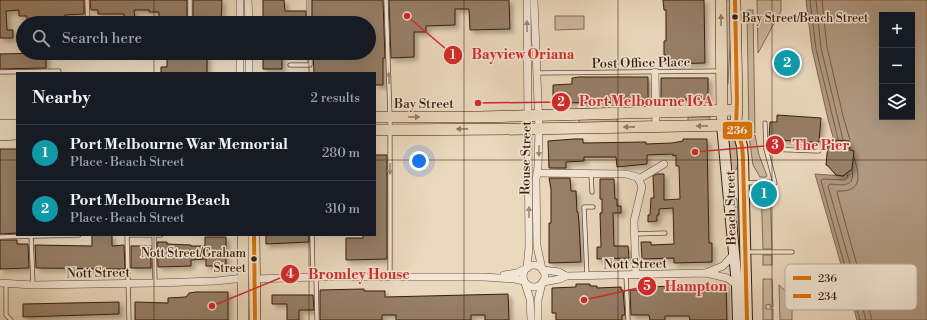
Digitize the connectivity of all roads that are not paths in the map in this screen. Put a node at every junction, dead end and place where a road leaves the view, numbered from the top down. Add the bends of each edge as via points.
1 (87, 0) edge
2 (190, 0) edge
3 (240, 0) edge
4 (248, 0) edge
5 (309, 0) edge
6 (386, 0) edge
7 (527, 0) edge
8 (534, 0) edge
9 (721, 0) edge
10 (735, 0) edge
11 (88, 16) edge
12 (190, 16) edge
13 (240, 16) edge
14 (249, 16) edge
15 (309, 16) edge
16 (240, 60) edge
17 (249, 60) edge
18 (310, 60) edge
19 (290, 65) dead end
20 (59, 70) dead end
21 (722, 70) junction
22 (0, 72) edge
23 (240, 72) edge
24 (249, 72) edge
25 (655, 72) junction
26 (536, 73) junction
27 (737, 110) junction
28 (723, 111) junction
29 (656, 112) junction
30 (533, 115) junction
31 (390, 117) junction
32 (480, 117) junction
33 (376, 118) edge
34 (765, 123) dead end
35 (736, 124) junction
36 (16, 125) edge
37 (0, 126) edge
38 (722, 126) junction
39 (656, 127) junction
40 (480, 129) junction
41 (534, 129) junction
42 (376, 130) edge
43 (390, 130) junction
44 (16, 134) edge
45 (0, 135) edge
46 (766, 149) junction
47 (819, 151) dead end
48 (664, 164) dead end
49 (537, 173) junction
50 (591, 174) junction
51 (639, 179) junction
52 (744, 183) junction
53 (728, 184) junction
54 (592, 192) dead end
55 (593, 207) dead end
56 (665, 233) dead end
57 (634, 234) junction
58 (0, 236) edge
59 (31, 236) joint
60 (127, 236) edge
61 (154, 236) edge
62 (243, 236) edge
63 (254, 236) edge
64 (312, 236) edge
65 (745, 252) junction
66 (792, 252) dead end
67 (734, 254) junction
68 (746, 264) junction
69 (736, 265) junction
70 (526, 269) junction
71 (542, 269) junction
72 (706, 273) junction
73 (626, 275) junction
74 (636, 275) junction
75 (566, 276) junction
76 (588, 276) junction
77 (390, 277) junction
78 (484, 277) junction
79 (249, 278) junction
80 (314, 278) junction
81 (524, 282) junction
82 (3, 283) edge
83 (128, 283) junction
84 (155, 283) junction
85 (543, 283) junction
86 (33, 285) junction
87 (737, 285) junction
88 (11, 320) edge
89 (129, 320) edge
90 (243, 320) edge
91 (255, 320) edge
92 (317, 320) edge
93 (531, 320) edge
94 (538, 320) edge
95 (628, 320) edge
96 (738, 320) edge
97 (747, 320) edge

1 - 11 lane
2 - 12 lane
3 - 13 street
4 - 14 street
5 - 15 lane
31 -> 6 lane
30 -> 7 street, Rouse Street
8 - 26 street, Rouse Street
21 -> 9 main road, Beach Street
10 - 27 main road, Beach Street
16 - 23 street
17 - 24 street
18 - 19 lane via 310,65
20 - 22 lane
21 - 25 lane, Post Office Place
21 - 28 main road, Beach Street
25 - 26 lane, Post Office Place
25 - 29 street
26 - 30 street, Rouse Street
27 - 28 main road, Bay Street
27 - 35 main road, Beach Street
28 - 29 main road, Bay Street
28 - 38 main road, Beach Street
29 - 30 main road, Bay Street
29 - 39 street
30 - 32 main road, Bay Street
30 - 41 street, Rouse Street
31 -> 32 main road, Bay Street
31 - 33 main road, Bay Street
31 - 43 lane
32 - 40 main road
34 - 46 lane
35 - 38 main road, Bay Street
35 - 52 street, Beach Street via 742,146
36 - 37 main road
38 -> 39 main road, Bay Street
38 - 53 street, Beach Street
39 -> 41 main road, Bay Street
40 - 41 main road, Bay Street
40 -> 43 main road, Bay Street
41 -> 49 street, Rouse Street
70 -> 41 street, Rouse Street
42 - 43 main road, Bay Street
43 -> 77 lane
44 - 45 main road
46 - 47 lane
46 - 52 lane via 773,182
48 - 51 street
49 - 50 street
49 - 71 street, Rouse Street via 536,246
50 - 51 street via 626,174
50 - 54 lane
51 - 57 street via 642,189 634,219
52 - 53 street
52 - 65 street, Beach Street
53 - 67 street, Beach Street
55 - 76 lane via 584,207
56 - 57 lane
57 - 74 street
58 - 59 lane
59 - 86 lane
60 - 83 lane
61 - 84 lane
62 - 79 main road
63 - 79 main road
64 - 80 lane
65 - 66 lane
65 - 68 street, Beach Street
67 - 69 street, Beach Street
67 - 72 street, Nott Street via 723,266
68 - 69 street
68 - 97 street, Beach Street
69 - 87 street, Beach Street
70 - 71 street via 534,265
70 - 78 street, Nott Street via 515,274
70 - 81 street via 522,276
71 - 75 street, Nott Street
71 - 85 street via 545,277
72 - 74 street, Nott Street
72 - 87 street, Nott Street via 725,277
73 - 74 street, Nott Street
73 - 76 street, Nott Street
73 - 95 lane
75 - 76 street, Nott Street
75 - 85 street, Nott Street
77 - 78 street, Nott Street
77 - 80 street, Nott Street
78 - 81 street, Nott Street
79 - 80 street, Nott Street
79 - 84 street, Nott Street via 216,282
79 - 90 main road
79 - 91 main road
80 - 92 lane
81 - 85 street via 534,287
81 - 93 street via 530,299
82 - 86 street, Nott Street
82 - 88 lane via 6,315
83 - 84 street, Nott Street
83 - 86 street, Nott Street
83 - 89 lane
85 - 94 street via 538,304
87 - 96 street, Beach Street

